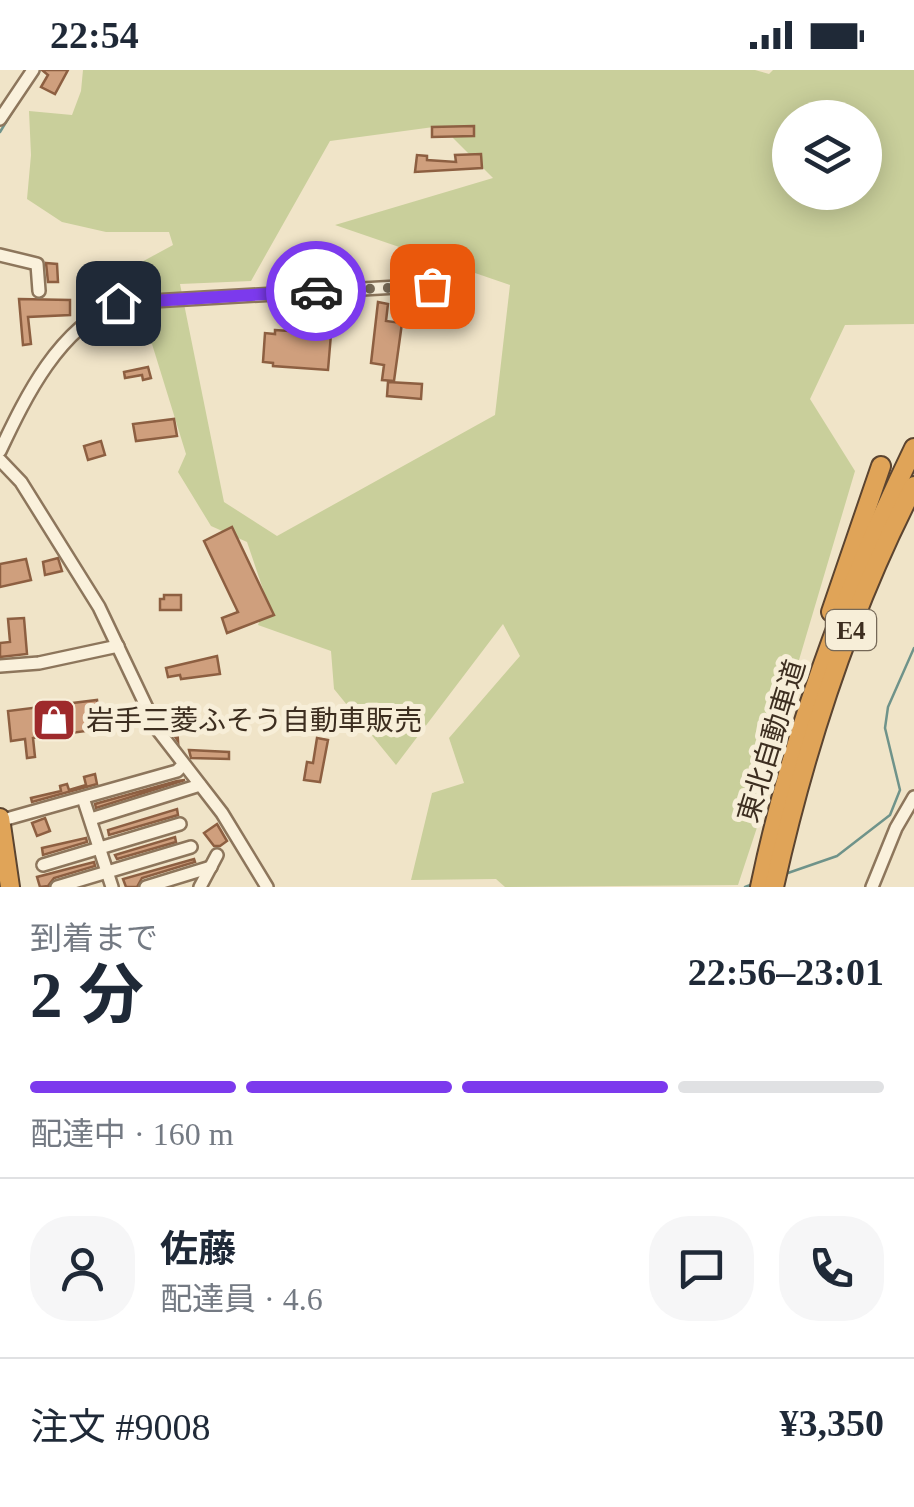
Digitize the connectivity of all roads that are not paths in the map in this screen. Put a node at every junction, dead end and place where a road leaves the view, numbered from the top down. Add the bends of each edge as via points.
1 (34, 70) edge
2 (0, 120) edge
3 (0, 254) edge
4 (432, 286) dead end
5 (39, 291) dead end
6 (914, 448) edge
7 (0, 451) edge
8 (0, 460) edge
9 (881, 466) dead end
10 (914, 486) edge
11 (118, 646) junction
12 (0, 666) edge
13 (801, 729) junction
14 (181, 766) dead end
15 (794, 778) junction
16 (200, 786) junction
17 (914, 796) edge
18 (83, 798) junction
19 (5, 818) edge
20 (91, 820) junction
21 (180, 824) dead end
22 (191, 847) dead end
23 (99, 848) junction
24 (43, 865) dead end
25 (108, 872) junction
26 (10, 887) edge
27 (57, 887) edge
28 (112, 887) edge
29 (146, 887) edge
30 (200, 887) edge
31 (267, 887) edge
32 (760, 887) edge
33 (774, 887) edge
34 (872, 887) edge

1 - 2 street
3 - 5 street via 38,264
4 - 7 street via 118,303 56,352
6 - 13 highway, 東北自動車道 / E4 via 856,576
8 - 11 street via 63,544
9 - 13 highway via 842,574
10 - 15 highway, 東北自動車道 / E4
11 - 12 street
11 - 16 street via 158,729
13 - 15 highway, 東北自動車道 / E4
14 - 18 street
15 - 32 highway, 東北自動車道 / E4
15 - 33 highway, 東北自動車道 / E4
16 - 20 street
16 - 31 street
17 - 34 street
18 - 19 street
18 - 20 street
19 - 26 highway
20 - 23 street
21 - 23 street
22 - 25 street
23 - 24 street
23 - 25 street
25 - 27 street
25 - 28 street
29 - 30 street via 214,861

